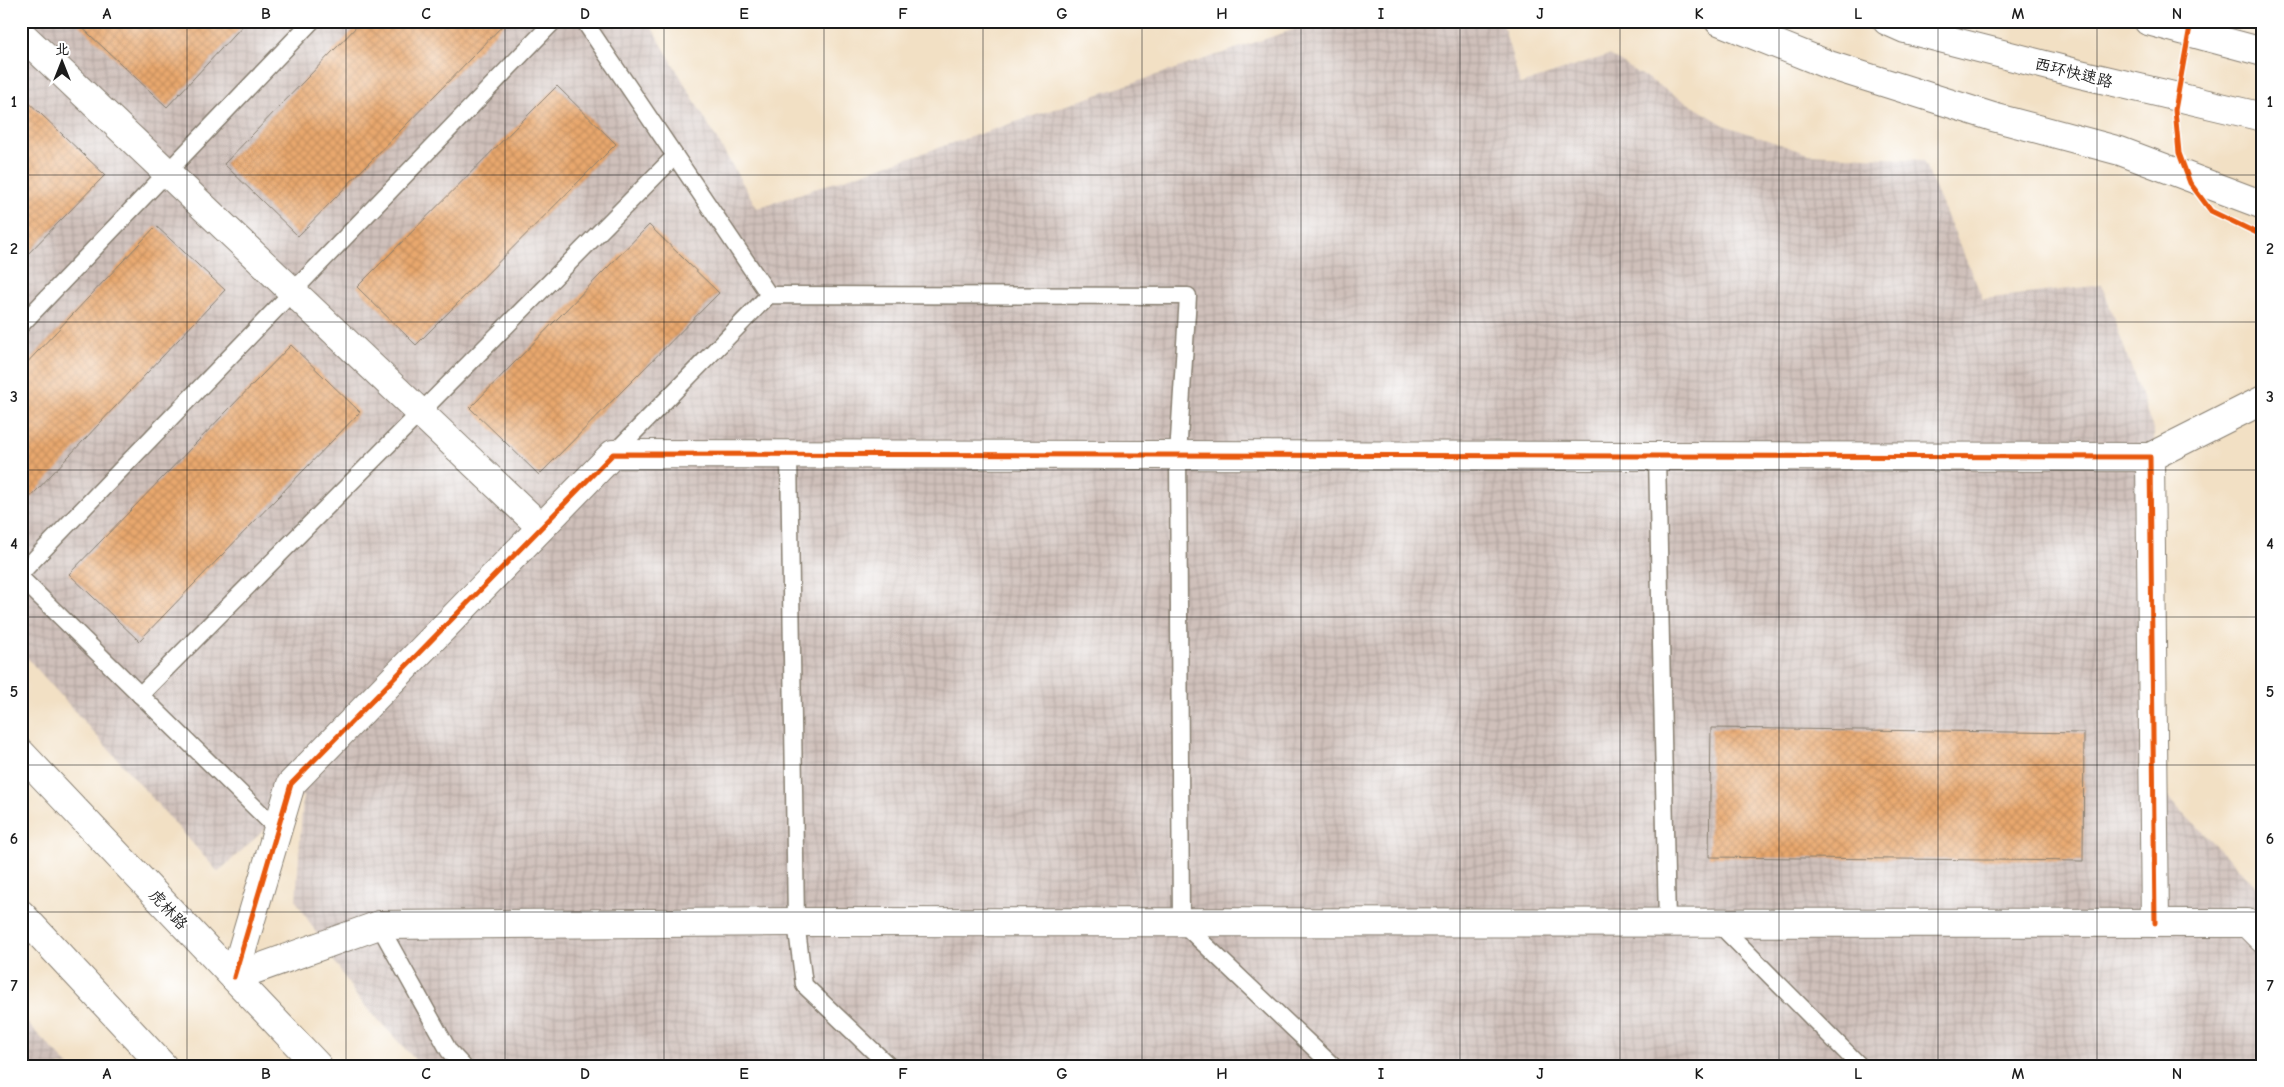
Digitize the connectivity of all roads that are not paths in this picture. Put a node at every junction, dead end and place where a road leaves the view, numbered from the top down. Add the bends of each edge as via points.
1 (312, 21) edge
2 (554, 21) edge
3 (584, 21) edge
4 (1719, 21) edge
5 (1887, 21) edge
6 (2148, 21) edge
7 (21, 34) edge
8 (2263, 52) edge
9 (2263, 117) edge
10 (675, 156) junction
11 (167, 172) junction
12 (2263, 205) edge
13 (293, 292) junction
14 (769, 295) junction
15 (21, 325) edge
16 (2263, 400) edge
17 (420, 413) junction
18 (612, 454) junction
19 (789, 454) junction
20 (1178, 455) junction
21 (1657, 456) junction
22 (2150, 457) junction
23 (541, 527) junction
24 (21, 573) edge
25 (21, 578) edge
26 (140, 695) junction
27 (21, 753) edge
28 (277, 829) junction
29 (21, 914) edge
30 (796, 922) junction
31 (1181, 922) junction
32 (1667, 923) junction
33 (1718, 923) junction
34 (2155, 923) junction
35 (379, 925) junction
36 (2263, 938) edge
37 (234, 977) junction
38 (163, 1066) edge
39 (318, 1066) edge
40 (463, 1066) edge
41 (889, 1066) edge
42 (1333, 1066) edge
43 (1860, 1066) edge

1 - 11 lane
2 - 13 lane
3 - 10 lane
4 - 12 main road via 1829,65 1993,117 2120,151
5 - 9 main road, 西环快速路 via 1905,29 2080,74
6 - 8 main road
7 - 11 main road
10 - 14 lane
10 - 17 lane
11 - 13 main road
11 - 15 lane
13 - 17 main road
13 - 24 lane
14 - 18 lane
14 - 20 lane via 1188,296
16 - 22 main road
17 - 23 main road
17 - 26 lane
18 - 19 main road
18 - 23 main road
19 - 20 main road
19 - 30 lane
20 - 21 main road
20 - 31 lane
21 - 22 main road
21 - 32 lane
22 - 34 main road
23 - 28 main road via 291,784
25 - 26 lane
26 - 28 lane
27 - 37 main road, 虎林路
28 - 37 main road
29 - 38 main road
30 - 31 main road
30 - 35 main road
30 - 41 lane via 804,985
31 - 32 main road
31 - 42 lane
32 - 33 main road
33 - 34 main road
33 - 43 lane
34 - 36 main road via 2247,923
35 - 37 main road
35 - 40 lane via 449,1051
37 - 39 main road, 虎林路

